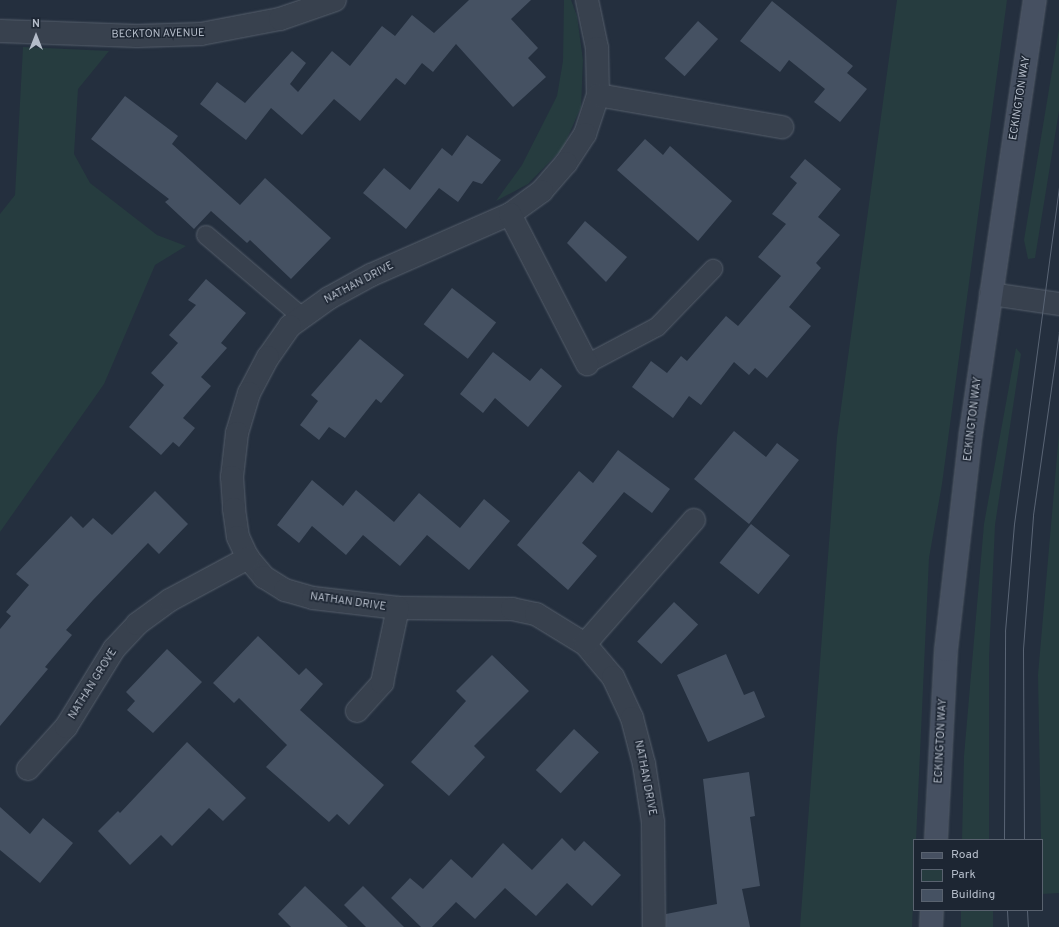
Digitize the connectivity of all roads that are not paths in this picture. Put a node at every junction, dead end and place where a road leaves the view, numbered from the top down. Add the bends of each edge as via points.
1 (335, 0) edge
2 (587, 0) edge
3 (1035, 0) edge
4 (0, 31) edge
5 (598, 95) junction
6 (782, 127) dead end
7 (510, 214) junction
8 (206, 235) dead end
9 (713, 269) dead end
10 (992, 294) junction
11 (1059, 304) edge
12 (302, 317) junction
13 (587, 364) joint
14 (694, 520) dead end
15 (248, 558) junction
16 (398, 608) junction
17 (585, 644) junction
18 (357, 711) dead end
19 (28, 769) dead end
20 (936, 839) edge
21 (932, 911) edge
22 (654, 927) edge
23 (931, 927) edge

1 - 4 street, BECKTON AVENUE via 280,19 201,34 137,36
2 - 5 street, NATHAN DRIVE via 597,48
3 - 10 main road, ECKINGTON WAY
5 - 6 street
5 - 7 street, NATHAN DRIVE via 585,134 566,163 542,191
7 - 12 street, NATHAN DRIVE via 371,275
7 - 13 street
8 - 12 lane
9 - 13 lane via 657,327
10 - 11 street
10 - 20 main road, ECKINGTON WAY via 971,432 946,650
12 - 15 street, NATHAN DRIVE via 290,326 268,357 249,393 237,433 232,477 234,510 238,537
14 - 17 street
15 - 16 street, NATHAN DRIVE via 264,577 285,590 313,598
15 - 19 street, NATHAN GROVE via 170,600 137,624 114,649 66,728
16 - 17 street, NATHAN DRIVE via 512,609 536,614
16 - 18 street via 382,683
17 - 22 street, NATHAN DRIVE via 613,677 632,718 644,764 653,822
21 - 23 main road

